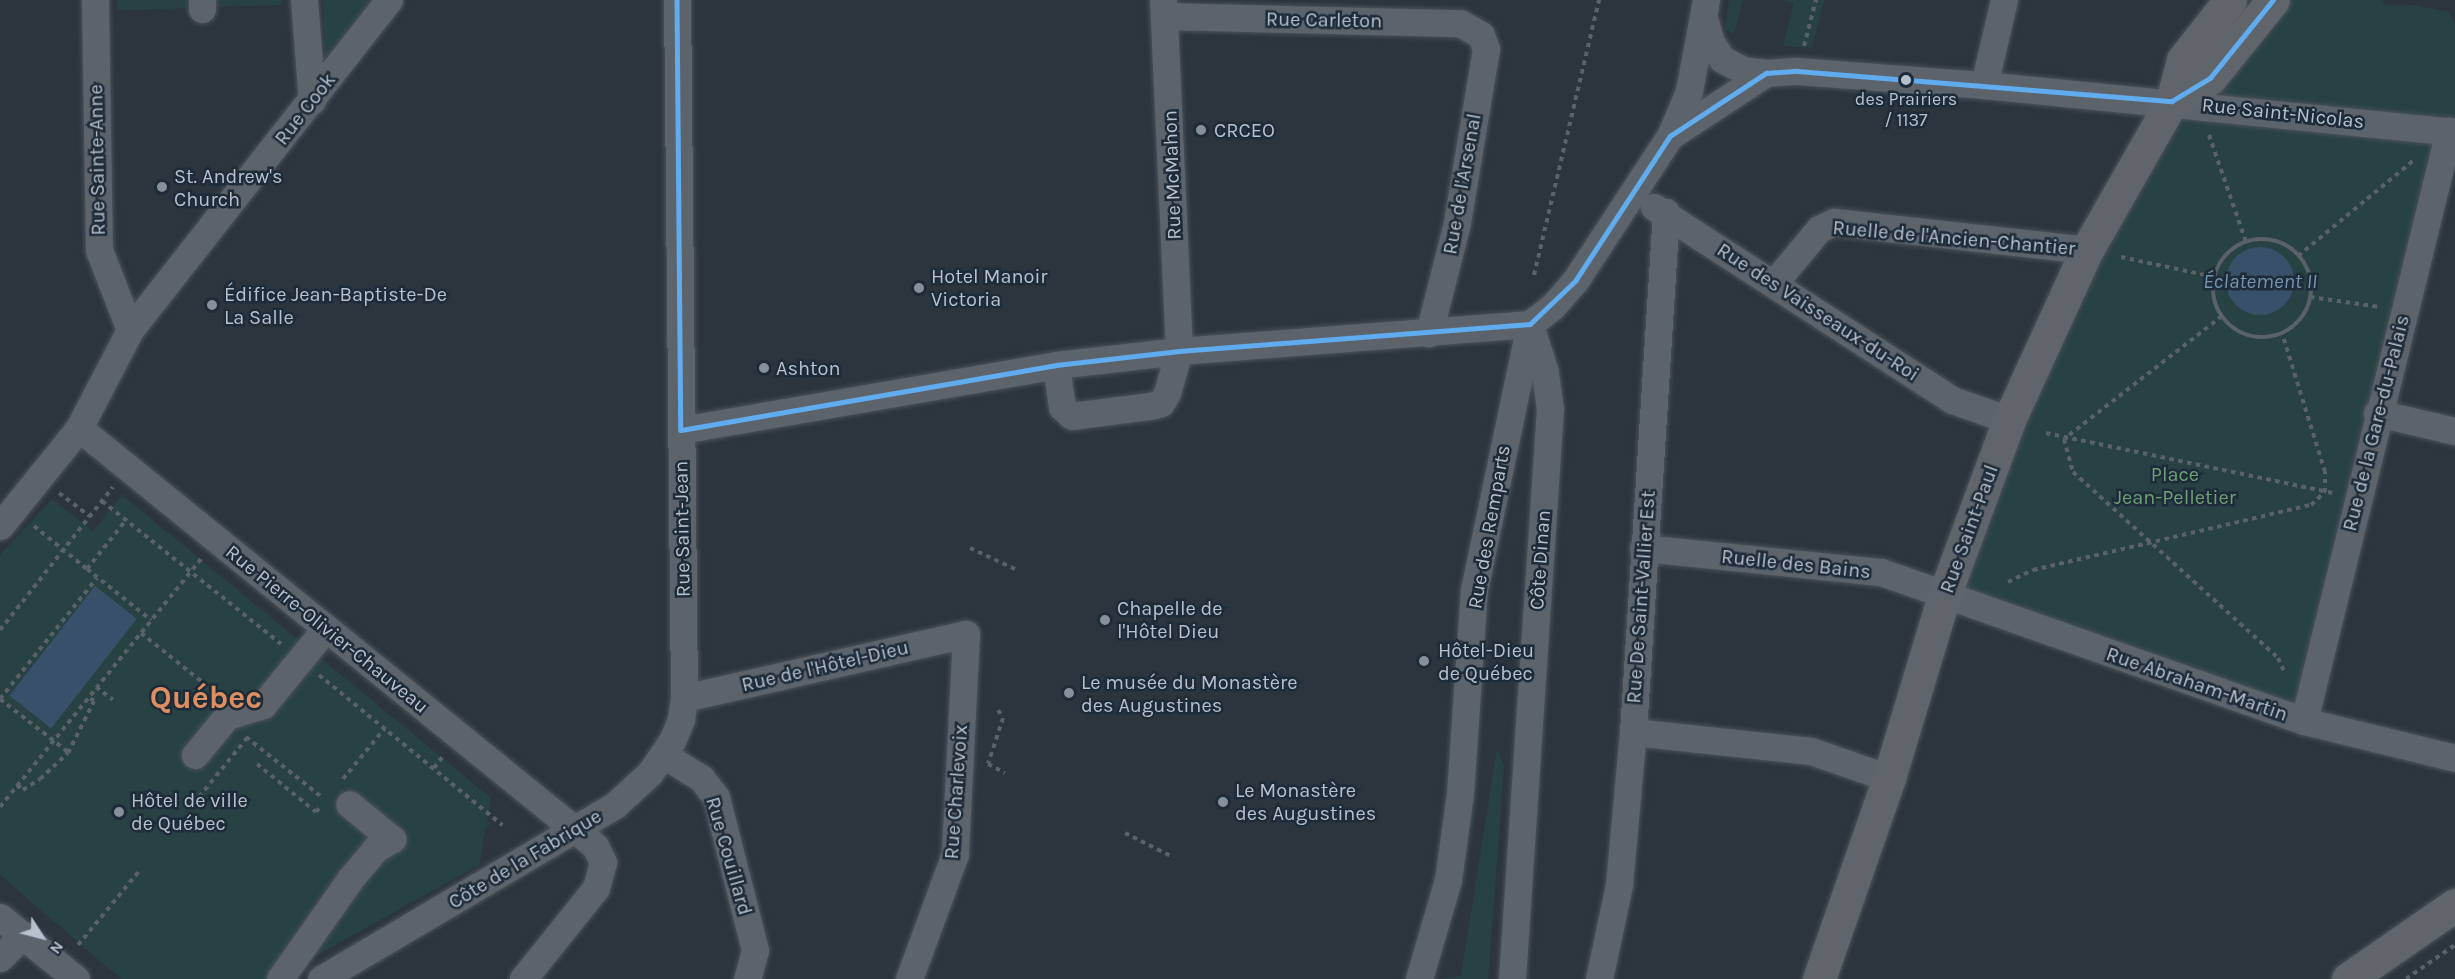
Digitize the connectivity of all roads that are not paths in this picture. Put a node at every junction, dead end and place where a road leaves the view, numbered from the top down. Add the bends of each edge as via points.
1 (95, 0) edge
2 (304, 0) edge
3 (389, 0) edge
4 (677, 0) edge
5 (2004, 0) edge
6 (2230, 0) edge
7 (2273, 0) edge
8 (1164, 8) edge
9 (1705, 8) edge
10 (1480, 35) joint
11 (1766, 73) junction
12 (1984, 85) junction
13 (312, 100) junction
14 (2172, 101) junction
15 (2452, 131) edge
16 (1670, 136) junction
17 (1631, 197) junction
18 (1666, 212) junction
19 (2087, 250) junction
20 (1775, 282) junction
21 (1530, 324) junction
22 (130, 330) junction
23 (1429, 333) junction
24 (1179, 351) junction
25 (1056, 365) junction
26 (2378, 413) junction
27 (2009, 420) junction
28 (79, 428) junction
29 (681, 430) junction
30 (2455, 431) edge
31 (0, 526) edge
32 (1643, 548) junction
33 (1944, 596) junction
34 (326, 628) junction
35 (966, 634) joint
36 (684, 698) junction
37 (2304, 721) junction
38 (1633, 732) junction
39 (195, 755) dead end
40 (664, 755) junction
41 (2455, 758) edge
42 (1889, 778) junction
43 (335, 797) road end
44 (575, 829) junction
45 (2455, 905) edge
46 (0, 917) edge
47 (23, 935) junction
48 (0, 958) edge
49 (68, 973) edge
50 (280, 979) edge
51 (321, 979) edge
52 (523, 979) edge
53 (747, 979) edge
54 (909, 979) edge
55 (1419, 979) edge
56 (1512, 979) edge
57 (1599, 979) edge
58 (1819, 979) edge
59 (2348, 979) edge

1 - 22 street, Rue Sainte-Anne via 99,250
2 - 13 street
3 - 13 street, Rue Cook
4 - 29 street, Rue Saint-Jean
5 - 12 street
6 - 14 main road, Rue Saint-Paul via 2183,60
7 - 14 main road, Rue Saint-Paul via 2210,78
8 - 10 street, Rue Carleton via 1461,23
8 - 24 street, Rue McMahon
9 - 11 street via 1711,42 1722,59 1743,70
9 - 16 street via 1689,91
10 - 23 street, Rue de l'Arsenal via 1486,49 1457,223
11 - 12 street, Rue Saint-Nicolas via 1797,71
11 - 16 street, Rue Saint-Nicolas
12 - 14 street, Rue Saint-Nicolas
13 - 22 street, Rue Cook
14 - 15 street, Rue Saint-Nicolas
14 - 19 main road, Rue Saint-Paul
15 - 26 street, Rue de la Gare-du-Palais
16 - 17 street, Rue Saint-Nicolas
17 - 18 street, Rue des Vaisseaux-du-Roi
17 - 21 street, Rue Saint-Nicolas via 1565,294
18 - 20 street, Rue des Vaisseaux-du-Roi
18 - 32 street, Rue De Saint-Vallier Est
19 - 20 street, Ruelle de l'Ancien-Chantier via 1834,222 1819,230
19 - 27 main road, Rue Saint-Paul
20 - 27 street, Rue des Vaisseaux-du-Roi via 1952,400
21 - 23 street
21 - 55 street, Rue des Remparts via 1474,590 1460,794 1448,880
21 - 56 street, Côte Dinan via 1545,372 1550,409
22 - 28 street
23 - 24 street
24 - 25 street
24 - 25 street via 1161,402 1083,416 1072,416 1062,407
25 - 29 street
26 - 30 street
26 - 37 street, Rue de la Gare-du-Palais
27 - 33 main road, Rue Saint-Paul
28 - 31 street
28 - 34 street, Rue Pierre-Olivier-Chauveau
29 - 36 street, Rue Saint-Jean
32 - 33 street, Ruelle des Bains via 1881,572
32 - 38 street, Rue De Saint-Vallier Est
33 - 37 street, Rue Abraham-Martin
33 - 42 main road, Rue Saint-Paul
34 - 39 street via 263,705 224,720
34 - 44 street, Rue Pierre-Olivier-Chauveau
35 - 36 street, Rue de l'Hôtel-Dieu
35 - 54 street, Rue Charlevoix via 955,854
36 - 40 street, Côte de la Fabrique via 681,719
37 - 41 street, Rue Abraham-Martin
38 - 42 street via 1811,751
38 - 57 street, Rue De Saint-Vallier Est via 1619,885
40 - 44 street, Côte de la Fabrique via 636,787
40 - 53 street, Rue Couillard via 701,778 716,797 755,950
42 - 58 main road, Rue Saint-Paul
43 - 50 street via 392,839 375,849 351,878
44 - 51 street, Côte de la Fabrique
44 - 52 street, Rue Pierre-Olivier-Chauveau via 595,846 603,862 602,877
45 - 59 main road
46 - 47 street
47 - 48 street
47 - 49 street

